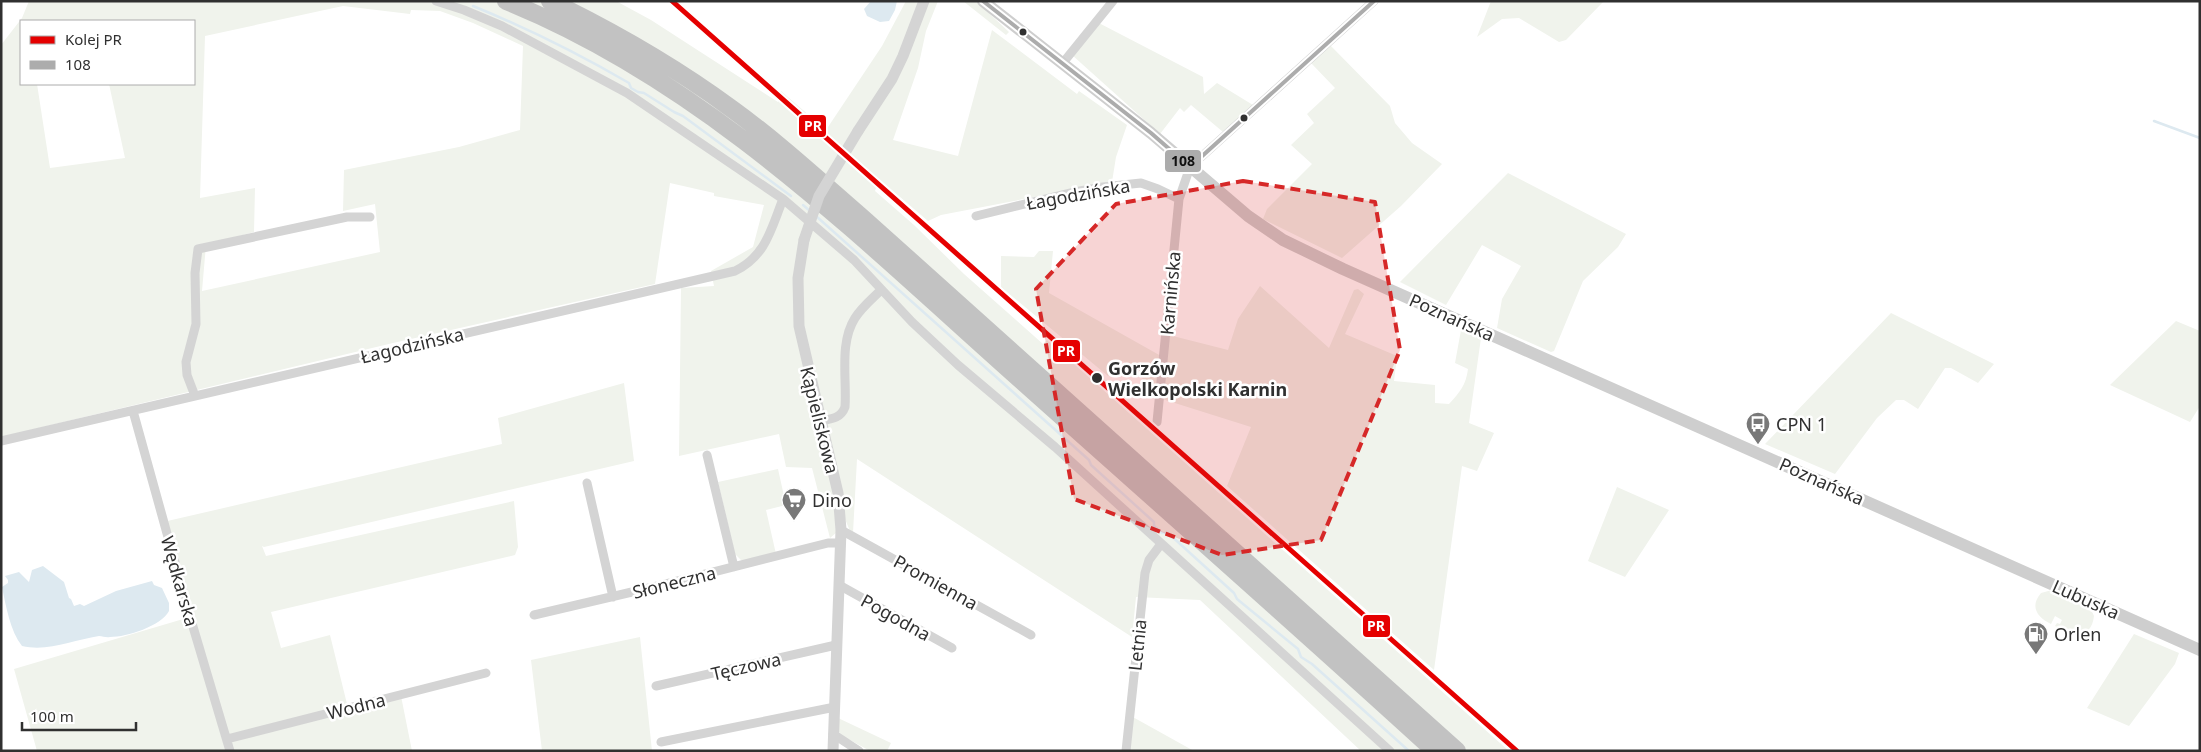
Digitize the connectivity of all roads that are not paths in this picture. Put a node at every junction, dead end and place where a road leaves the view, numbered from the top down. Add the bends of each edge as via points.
1 (436, 1) edge
2 (506, 1) edge
3 (550, 1) edge
4 (924, 1) edge
5 (983, 1) edge
6 (1113, 1) edge
7 (1374, 1) edge
8 (1062, 64) junction
9 (1190, 167) junction
10 (783, 199) junction
11 (1179, 199) junction
12 (976, 216) dead end
13 (370, 217) dead end
14 (881, 290) junction
15 (195, 396) junction
16 (134, 411) junction
17 (821, 421) junction
18 (1157, 422) dead end
19 (1, 441) edge
20 (707, 455) dead end
21 (587, 483) dead end
22 (841, 530) junction
23 (840, 542) junction
24 (1161, 544) junction
25 (1972, 548) joint
26 (734, 567) junction
27 (839, 585) junction
28 (613, 596) junction
29 (534, 615) dead end
30 (1031, 635) dead end
31 (836, 645) junction
32 (952, 648) dead end
33 (2200, 650) edge
34 (486, 673) dead end
35 (656, 686) dead end
36 (835, 707) junction
37 (833, 734) junction
38 (227, 739) junction
39 (661, 742) dead end
40 (230, 751) edge
41 (833, 751) edge
42 (859, 751) edge
43 (1126, 751) edge
44 (1390, 751) edge
45 (1435, 751) edge
46 (1457, 751) edge

1 - 10 street via 502,26 627,93
2 - 45 highway via 570,30 646,73 765,157 891,264
3 - 46 highway via 654,57 734,110 767,137 866,221
4 - 17 street, Kąpieliskowa, bridge via 892,79 819,196 804,240 798,278 799,326
5 - 8 main road, Poznańska
6 - 8 street
7 - 9 street
8 - 9 main road, Poznańska
9 - 11 street, Karnińska
9 - 25 main road, Poznańska via 1248,216 1283,240
10 - 14 street via 854,260
10 - 15 street, Łagodzińska via 762,250 735,271
11 - 12 street, Łagodzińska via 1140,183 1103,186
11 - 18 street, Karnińska
13 - 15 street via 347,217 198,249 196,324 186,362
14 - 17 street via 861,310 848,334 845,407 838,417
14 - 24 street via 958,365
15 - 16 street, Łagodzińska
16 - 19 street, Łagodzińska
16 - 38 street, Wędkarska
17 - 22 street, Kąpieliskowa via 838,493
20 - 26 street, Słoneczna
21 - 28 street, Słoneczna
22 - 23 street, Kąpieliskowa
22 - 30 street, Promienna
23 - 26 street, Słoneczna
23 - 27 street, Kąpieliskowa
24 - 43 street, Letnia via 1145,572
24 - 44 street
25 - 33 main road, Lubuska
26 - 28 street, Słoneczna
27 - 31 street, Kąpieliskowa
27 - 32 street, Pogodna
28 - 29 street, Słoneczna
31 - 35 street, Tęczowa
31 - 36 street, Kąpieliskowa
34 - 38 street, Wodna
36 - 37 street, Kąpieliskowa
36 - 39 street
37 - 41 street, Kąpieliskowa
37 - 42 street
38 - 40 street, Wędkarska

